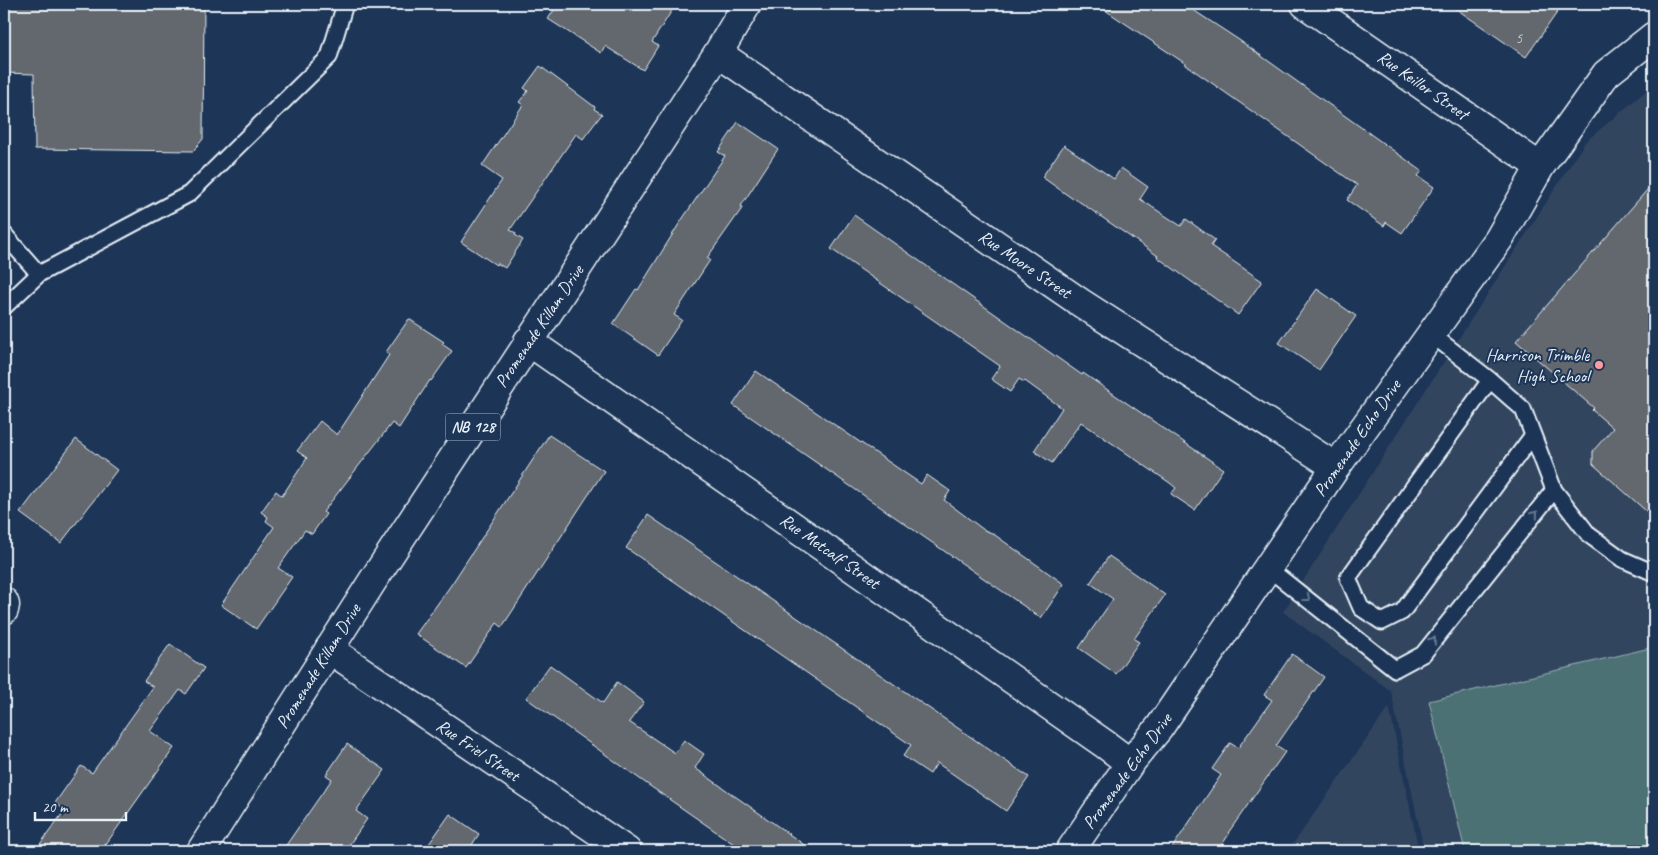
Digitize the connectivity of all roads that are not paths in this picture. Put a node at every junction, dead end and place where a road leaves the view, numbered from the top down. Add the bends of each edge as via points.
1 (345, 4) edge
2 (747, 4) edge
3 (1305, 4) edge
4 (1654, 36) edge
5 (718, 53) junction
6 (1540, 167) junction
7 (4, 234) edge
8 (39, 274) junction
9 (4, 307) edge
10 (1431, 334) junction
11 (528, 341) junction
12 (1490, 380) junction
13 (1533, 435) junction
14 (1336, 467) junction
15 (1554, 490) junction
16 (1268, 568) junction
17 (1654, 574) edge
18 (329, 649) junction
19 (1130, 763) junction
20 (201, 851) edge
21 (627, 851) edge
22 (1070, 851) edge

1 - 8 lane via 329,56 189,194
2 - 5 street, Promenade Killam Drive / NB 128
3 - 6 street, Rue Keillor Street
4 - 6 street, Promenade Echo Drive via 1606,74
5 - 11 street, Promenade Killam Drive / NB 128
5 - 14 street, Rue Moore Street via 1081,303
6 - 10 street, Promenade Echo Drive via 1499,239
7 - 8 lane
8 - 9 lane
10 - 12 lane
10 - 14 street, Promenade Echo Drive
11 - 18 street, Promenade Killam Drive / NB 128
11 - 19 street, Rue Metcalf Street
12 - 13 lane via 1523,409
12 - 13 lane via 1348,578 1361,608 1382,622 1402,612
13 - 15 lane
14 - 16 street, Promenade Echo Drive
16 -> 15 lane via 1395,669 1423,654
15 - 17 lane via 1589,535 1622,559
16 - 19 street, Promenade Echo Drive via 1153,737
18 - 20 street, Promenade Killam Drive / NB 128
18 - 21 street, Rue Friel Street
19 - 22 street, Promenade Echo Drive

